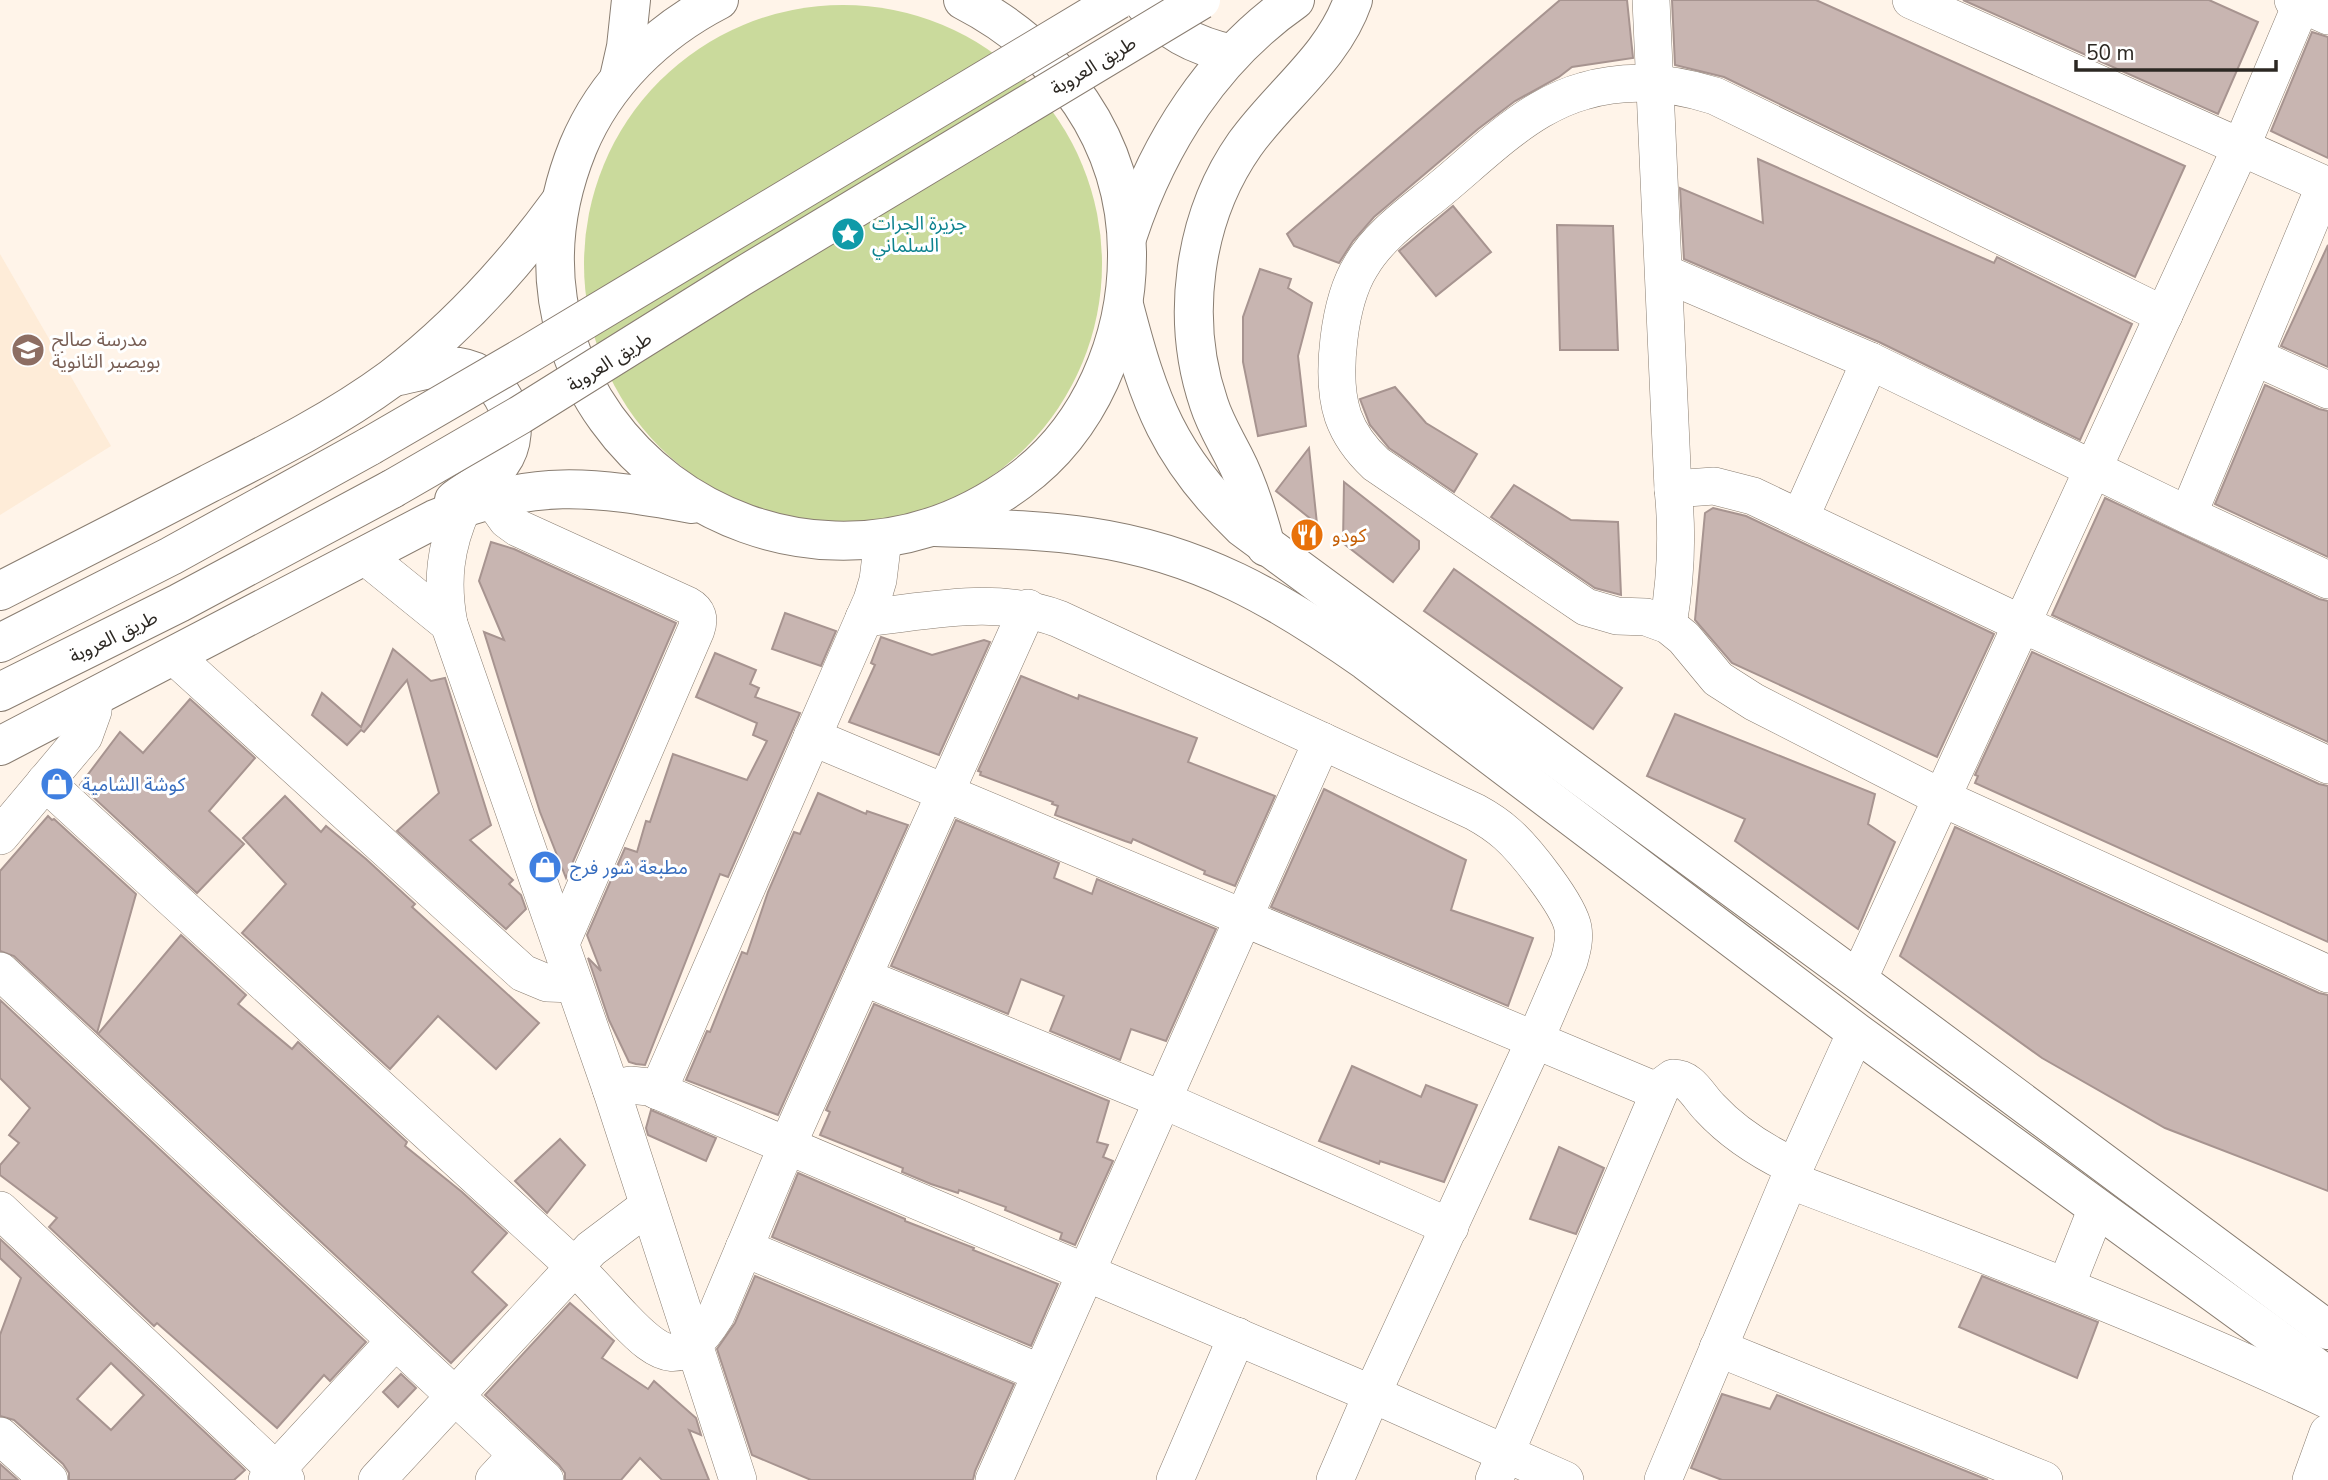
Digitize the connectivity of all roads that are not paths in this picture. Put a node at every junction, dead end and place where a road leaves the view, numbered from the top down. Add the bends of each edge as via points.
1 (631, 0) edge
2 (719, 0) edge
3 (963, 0) edge
4 (1118, 0) edge
5 (1141, 0) edge
6 (1201, 0) edge
7 (1295, 0) edge
8 (1353, 0) edge
9 (1651, 0) edge
10 (1911, 0) edge
11 (2306, 5) edge
12 (1232, 54) junction
13 (619, 78) junction
14 (1655, 83) junction
15 (2241, 147) junction
16 (2327, 186) edge
17 (562, 200) junction
18 (1127, 237) junction
19 (1664, 272) junction
20 (1124, 304) junction
21 (2164, 315) junction
22 (2255, 356) junction
23 (1870, 361) junction
24 (392, 377) junction
25 (2328, 390) edge
26 (2093, 469) junction
27 (1673, 489) junction
28 (704, 506) junction
29 (463, 508) junction
30 (2188, 515) junction
31 (1800, 518) junction
32 (935, 527) junction
33 (883, 539) junction
34 (1266, 547) junction
35 (365, 556) junction
36 (2328, 580) edge
37 (0, 591) edge
38 (1028, 608) junction
39 (864, 618) junction
40 (449, 624) junction
41 (2022, 624) junction
42 (1668, 625) junction
43 (0, 643) edge
44 (175, 657) junction
45 (0, 692) edge
46 (94, 698) junction
47 (812, 737) junction
48 (1322, 741) junction
49 (0, 746) edge
50 (2328, 765) edge
51 (45, 782) junction
52 (946, 793) junction
53 (1942, 798) junction
54 (0, 836) edge
55 (1243, 918) junction
56 (561, 943) junction
57 (0, 971) edge
58 (2328, 974) edge
59 (863, 978) junction
60 (1858, 980) junction
61 (574, 984) junction
62 (1856, 1032) junction
63 (1535, 1040) junction
64 (611, 1089) junction
65 (658, 1091) junction
66 (1659, 1093) junction
67 (1163, 1100) junction
68 (787, 1146) junction
69 (1792, 1173) junction
70 (648, 1206) junction
71 (2097, 1208) junction
72 (0, 1210) edge
73 (1450, 1227) junction
74 (744, 1248) junction
75 (574, 1266) junction
76 (1086, 1273) junction
77 (2066, 1286) junction
78 (2328, 1331) edge
79 (1237, 1336) junction
80 (395, 1341) junction
81 (692, 1345) junction
82 (1718, 1348) junction
83 (1041, 1373) junction
84 (2328, 1376) edge
85 (1372, 1394) junction
86 (454, 1395) junction
87 (2328, 1400) edge
88 (2328, 1433) edge
89 (0, 1436) edge
90 (1500, 1466) edge
91 (505, 1467) edge
92 (276, 1477) edge
93 (743, 1479) edge
94 (49, 1480) edge
95 (377, 1480) edge
96 (545, 1480) edge
97 (994, 1480) edge
98 (1175, 1480) edge
99 (1335, 1480) edge
100 (1565, 1480) edge
101 (1663, 1480) edge
102 (2045, 1480) edge
103 (2311, 1480) edge

1 - 13 main road
2 - 13 main road via 668,31
3 - 18 main road via 1017,32 1066,80 1101,138 1114,170
4 - 43 main road, bridge via 530,354 171,556
5 - 12 main road via 1172,32
6 - 45 main road, طريق العروبة, bridge via 392,489 180,603
7 - 12 main road
8 - 34 main road via 1333,41 1244,145 1209,216 1198,262 1194,318 1200,374 1218,429 1247,486
9 - 14 street
10 - 15 street
11 - 15 street
12 - 18 main road via 1170,136
13 - 17 main road via 583,136
14 - 19 street
14 - 21 street via 1714,96
14 - 42 street via 1607,85 1540,110 1385,236 1361,265 1347,297 1340,329 1338,384 1348,429 1376,464 1586,607
15 - 16 street
15 - 21 street
16 - 22 street
17 - 24 main road via 484,295
17 - 28 main road via 557,276 576,361 627,445 659,475
18 - 20 main road
19 - 23 street
19 - 27 street
20 - 32 main road via 1100,380 1071,429 1024,477 967,514
20 - 34 main road via 1144,379 1168,435 1214,500
21 - 26 street
22 - 25 street
22 - 30 street
23 - 26 street
23 - 31 street
24 - 29 main road via 446,367 474,371 506,401 511,439 493,473 456,498
24 - 37 main road via 298,438
26 - 30 street
26 - 41 street
27 - 31 street via 1733,490
27 - 42 street via 1676,562
28 - 29 main road via 581,488 521,492
28 - 33 main road via 732,520 791,537
29 - 35 main road
29 - 40 street via 445,564
29 - 56 street via 507,520 687,605 698,617
30 - 36 street
31 - 41 street
32 - 33 main road
32 - 62 main road via 1053,532 1128,544 1200,566 1269,597 1366,662
33 - 39 street via 878,580
34 - 60 main road
35 - 40 street
35 - 44 main road
38 - 39 street via 976,605
38 - 48 street
38 - 52 street
39 - 47 street
40 - 56 street
41 - 50 street
41 - 53 street
42 - 53 street via 1735,692
44 - 46 main road
44 - 61 street via 523,973 547,983
46 - 49 main road
46 - 51 street via 84,736
47 - 52 street
47 - 65 street
48 - 55 street
48 - 63 street via 1491,822 1520,847 1563,905 1573,927 1572,950
51 - 54 street
51 - 75 street
52 - 55 street
52 - 59 street
53 - 58 street
53 - 60 street
55 - 63 street
55 - 67 street
56 - 61 street
57 - 80 street
59 - 67 street
59 - 68 street
60 - 78 main road
61 - 64 street
62 - 69 street
62 - 71 main road
63 - 66 street
63 - 73 street
64 - 65 street via 640,1085
64 - 70 street
65 - 68 street
66 - 69 street via 1673,1078 1686,1081 1727,1125
66 - 90 street
67 - 73 street
67 - 76 street
68 - 74 street
68 - 76 street
69 - 77 street
69 - 82 street
70 - 75 street via 609,1233
70 - 81 street
71 - 77 street
71 - 84 main road
72 - 92 street
73 - 85 street
74 - 81 street via 716,1315
74 - 83 street
75 - 81 street via 650,1345 666,1353
75 - 86 street
76 - 79 street
76 - 83 street
77 - 87 street
79 - 85 street
79 - 98 street
80 - 86 street
80 - 92 street
81 - 93 street
82 - 101 street
82 - 102 street
83 - 97 street
85 - 90 street
85 - 99 street
86 - 91 street
86 - 95 street
88 - 103 street
89 - 94 street
90 - 100 street
91 - 96 street

